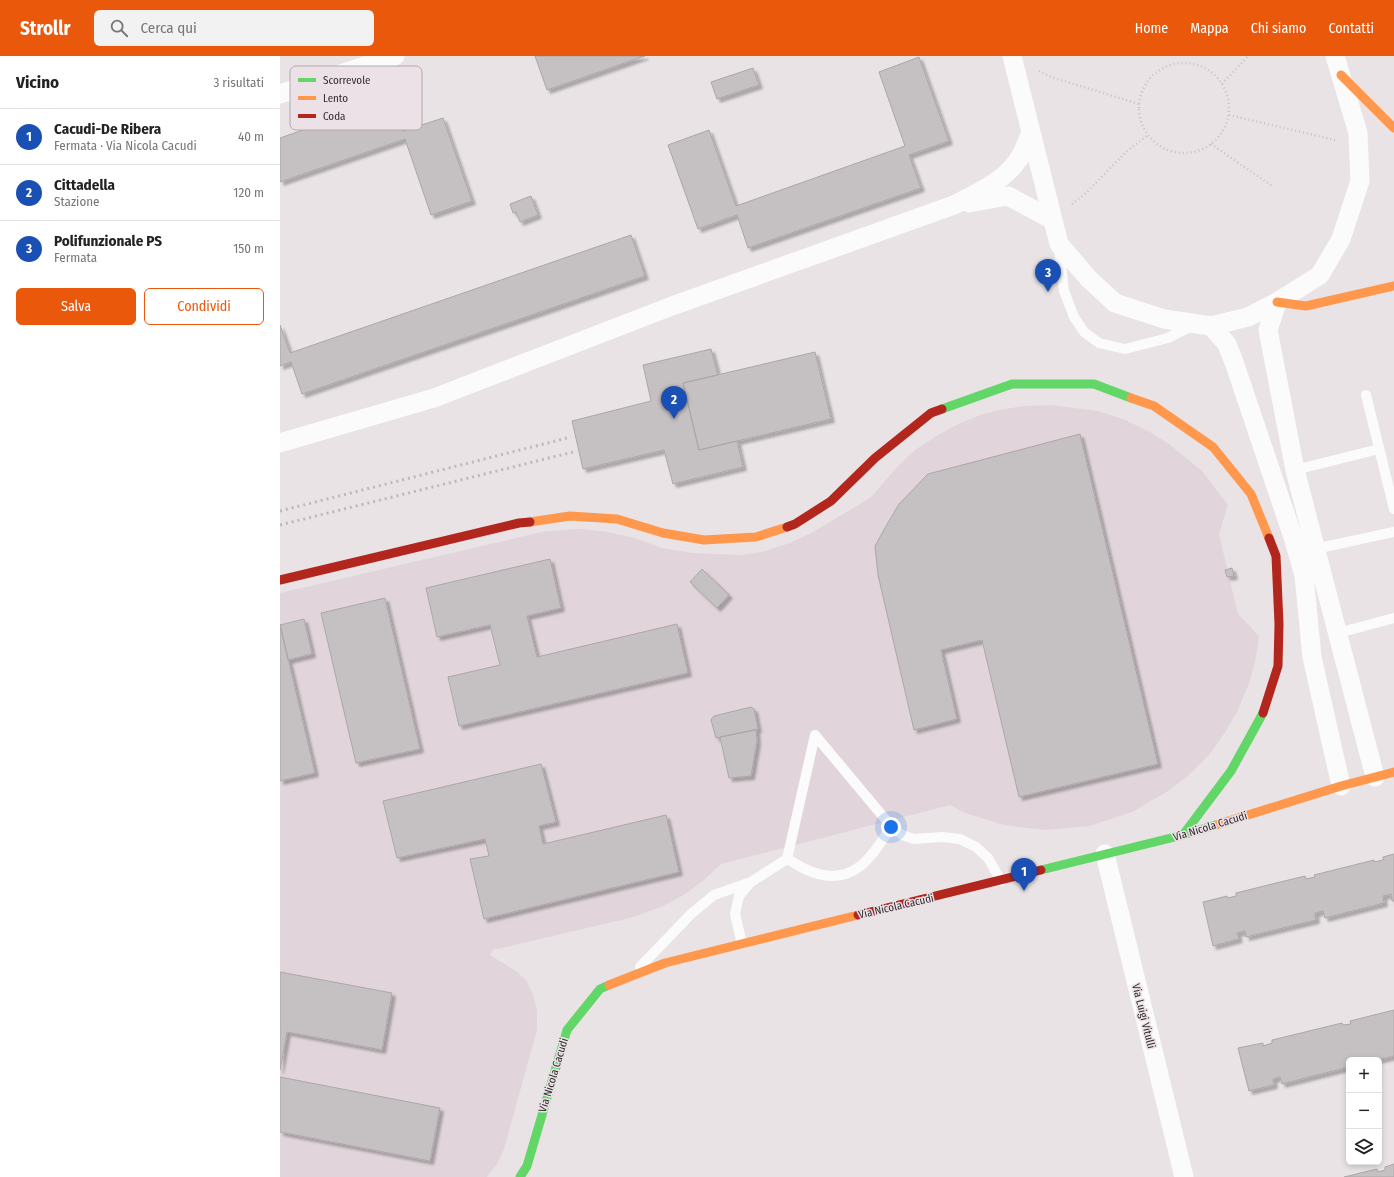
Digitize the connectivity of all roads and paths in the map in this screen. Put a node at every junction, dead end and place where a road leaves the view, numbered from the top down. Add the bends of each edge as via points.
1 (395, 56) edge
2 (1012, 56) edge
3 (1248, 56) edge
4 (1335, 56) edge
5 (365, 66) edge
6 (1036, 69) dead end
7 (1341, 75) junction
8 (1222, 84) junction
9 (290, 91) edge
10 (280, 94) edge
11 (1139, 104) junction
12 (1229, 115) junction
13 (1394, 128) edge
14 (1031, 132) junction
15 (1358, 134) junction
16 (1148, 135) junction
17 (1211, 144) junction
18 (1272, 186) dead end
19 (954, 205) junction
20 (1069, 208) dead end
21 (1053, 220) junction
22 (1059, 244) junction
23 (1394, 286) edge
24 (1277, 302) junction
25 (1203, 325) junction
26 (1366, 395) dead end
27 (280, 443) edge
28 (1378, 449) junction
29 (1295, 470) junction
30 (1394, 509) edge
31 (1394, 532) edge
32 (1315, 549) junction
33 (280, 580) edge
34 (1394, 618) edge
35 (1338, 633) junction
36 (1394, 772) edge
37 (1375, 777) junction
38 (1341, 786) junction
39 (891, 826) junction
40 (1183, 835) junction
41 (1105, 854) junction
42 (787, 859) junction
43 (1001, 881) junction
44 (751, 882) junction
45 (742, 944) junction
46 (632, 976) junction
47 (520, 1177) edge
48 (1184, 1177) edge

1 - 5 street
2 - 14 street
3 - 8 path
4 - 7 street
6 - 11 path via 1051,77
7 - 13 street
7 - 15 street
8 - 11 path via 1213,74 1201,67 1188,63 1174,65 1150,78
8 - 12 path via 1227,94
9 - 10 street
11 - 16 path via 1142,125
12 - 15 path via 1337,140
12 - 17 path via 1219,136
14 - 19 street via 1019,160 1009,171 996,183
14 - 21 street
15 - 24 street via 1360,181 1341,239 1320,275
16 - 17 path via 1158,145 1170,151 1184,153
16 - 20 path
17 - 18 path
19 - 21 street via 1008,196
19 - 27 street via 672,306 434,398
21 - 22 street
22 - 25 street via 1089,279 1115,303 1164,319
22 - 25 lane via 1064,290 1074,317 1084,332 1100,343 1125,349 1168,338
23 - 24 street via 1306,306
24 - 25 street via 1248,317
24 - 29 street via 1268,330
25 - 38 street via 1227,344 1293,537 1304,575 1312,657
26 - 28 lane
28 - 29 lane
28 - 30 lane
29 - 32 street
31 - 32 lane
32 - 35 street
33 - 40 street via 519,523 570,516 617,518 663,533 704,540 756,537 795,524 831,501 875,458 932,413 1012,384 1094,384 1154,406 1213,446 1251,494 1276,556 1278,666 1265,710 1232,771
34 - 35 lane
35 - 37 street
36 - 37 street, Via Nicola Cacudi
37 - 38 street, Via Nicola Cacudi
38 - 40 street, Via Nicola Cacudi
39 - 42 lane via 882,842 863,865 849,874 832,877 812,872
39 - 42 lane via 815,735
39 - 43 lane via 902,835 914,839 960,839 976,847 988,858
40 - 41 street, Via Nicola Cacudi
41 - 43 street, Via Nicola Cacudi
41 - 48 street, Via Luigi Vitulli
42 - 44 lane
43 - 45 street, Via Nicola Cacudi
44 - 45 lane via 738,896 735,914
44 - 46 lane via 714,895 666,938
45 - 46 street, Via Nicola Cacudi via 665,963
46 - 47 street, Via Nicola Cacudi via 600,989 567,1030 527,1166

